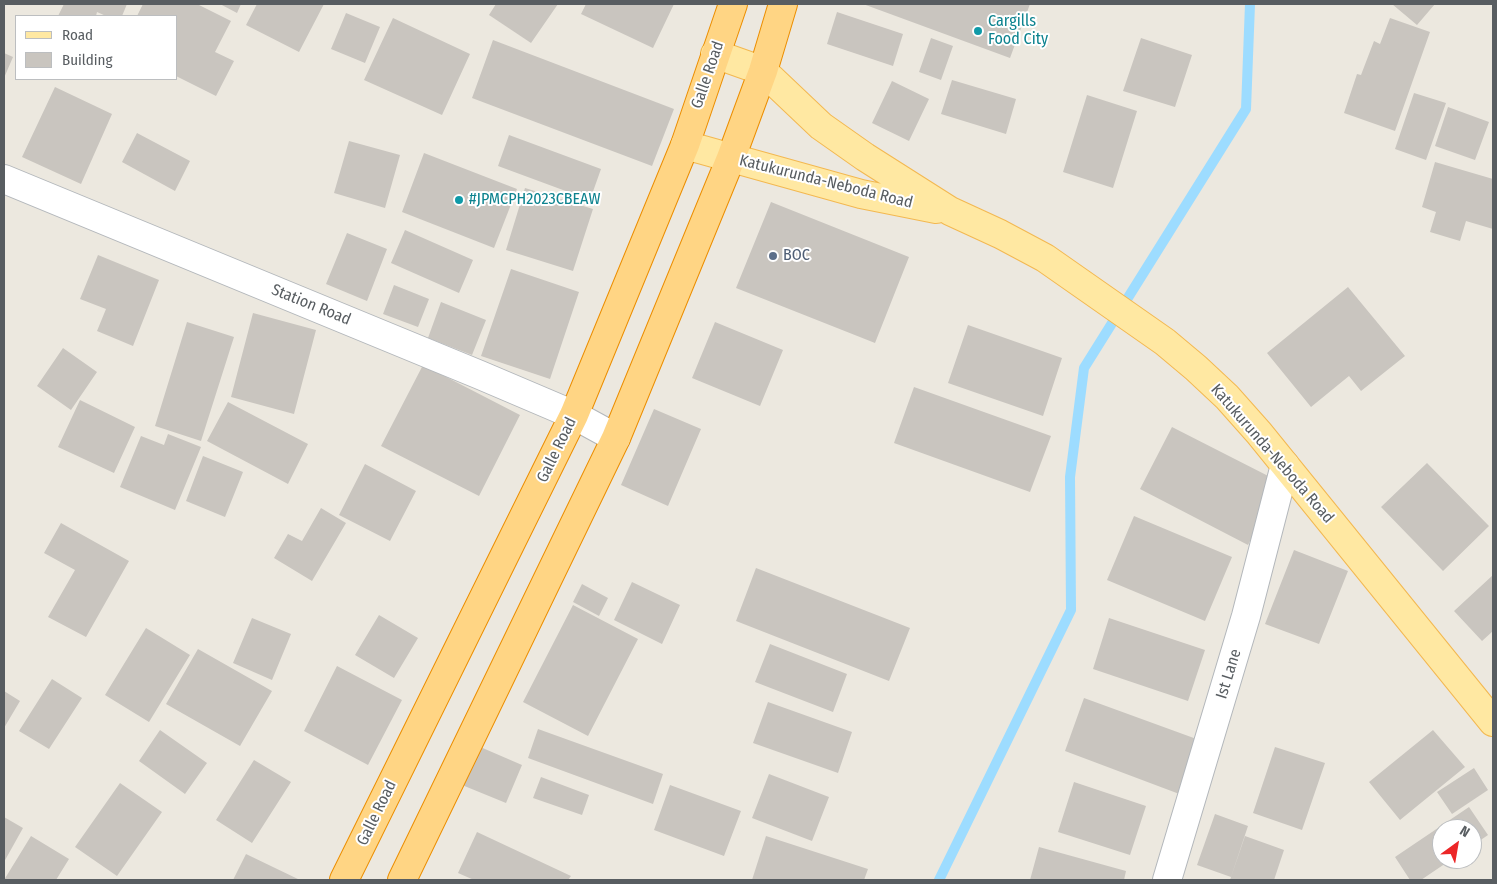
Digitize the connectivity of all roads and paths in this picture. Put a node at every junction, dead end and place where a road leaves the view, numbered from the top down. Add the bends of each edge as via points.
1 (733, 4) edge
2 (783, 4) edge
3 (715, 54) junction
4 (763, 71) junction
5 (685, 145) junction
6 (731, 158) junction
7 (4, 179) edge
8 (950, 212) junction
9 (574, 415) junction
10 (616, 438) junction
11 (1285, 465) junction
12 (1493, 722) edge
13 (344, 880) edge
14 (402, 880) edge
15 (1167, 880) edge

1 - 3 highway, Galle Road
2 - 4 highway
3 - 4 main road
3 - 5 highway, Galle Road
4 - 6 highway
4 - 8 main road, Katukurunda-Neboda Road via 821,126
5 - 6 main road, Katukurunda-Neboda Road
5 - 9 highway, Galle Road
6 - 8 main road, Katukurunda-Neboda Road via 861,194
6 - 10 highway
7 - 9 street, Station Road
8 - 11 main road, Katukurunda-Neboda Road via 1045,258 1165,342 1227,397
9 - 10 street, Station Road
9 - 13 highway, Galle Road
10 - 14 highway
11 - 12 main road, Katukurunda-Neboda Road
11 - 15 street, Ist Lane via 1246,616

